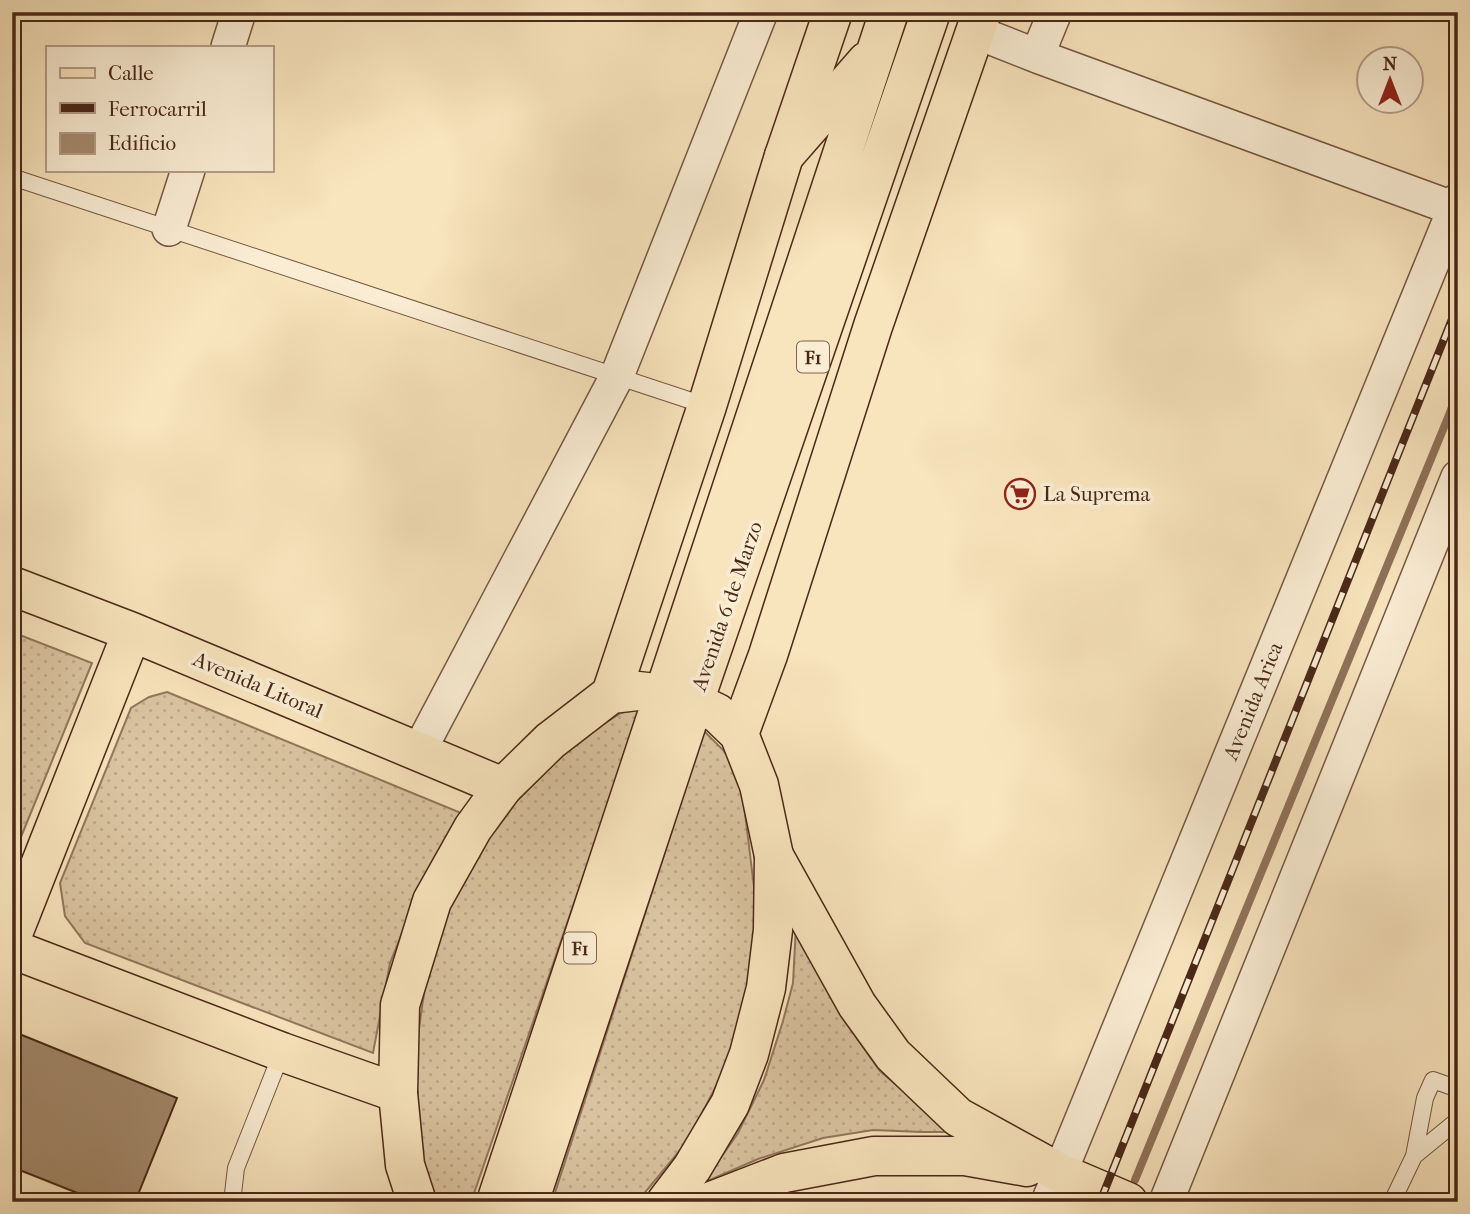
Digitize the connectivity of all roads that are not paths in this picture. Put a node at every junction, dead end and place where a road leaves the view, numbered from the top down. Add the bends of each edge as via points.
1 (239, 12) edge
2 (761, 12) edge
3 (833, 12) edge
4 (889, 12) edge
5 (931, 12) edge
6 (1055, 12) edge
7 (979, 22) edge
8 (228, 46) edge
9 (877, 49) junction
10 (1037, 56) junction
11 (784, 156) junction
12 (187, 172) edge
13 (12, 177) edge
14 (1457, 206) edge
15 (169, 229) junction
16 (617, 376) junction
17 (707, 405) junction
18 (1458, 477) edge
19 (12, 586) edge
20 (132, 632) junction
21 (611, 694) junction
22 (679, 698) junction
23 (739, 734) junction
24 (418, 753) junction
25 (503, 787) junction
26 (774, 856) junction
27 (12, 936) edge
28 (12, 949) edge
29 (282, 1052) junction
30 (1458, 1089) edge
31 (398, 1093) junction
32 (1458, 1120) edge
33 (1414, 1156) junction
34 (1054, 1187) edge
35 (232, 1202) edge
36 (417, 1202) edge
37 (496, 1202) edge
38 (529, 1202) edge
39 (666, 1202) edge
40 (709, 1202) edge
41 (1128, 1202) edge
42 (1166, 1202) edge
43 (1392, 1202) edge

1 - 8 street
2 - 16 street
3 - 11 main road
4 - 9 main road, Avenida 6 de Marzo / F1
5 - 22 main road, Avenida 6 de Marzo / F1
6 - 10 street
7 - 10 street
7 - 23 main road
9 - 11 main road
9 - 22 main road, Avenida 6 de Marzo / F1
10 - 14 street
11 - 17 main road
12 - 15 street
13 - 15 lane
14 - 34 street, Avenida Arica
15 - 16 lane
16 - 17 lane
16 - 24 street
17 - 21 main road
18 - 42 street
19 - 20 main road, Avenida Litoral
20 - 24 main road, Avenida Litoral
20 - 27 main road
21 - 22 main road via 638,691
21 - 25 main road via 550,741
22 - 23 main road via 718,713
22 - 37 main road, Avenida 6 de Marzo / F1
22 - 38 main road, Avenida 6 de Marzo / F1
23 - 26 main road via 760,785
24 - 25 main road, Avenida Litoral
25 - 31 main road via 473,828 432,901 400,1005
26 - 34 main road via 857,1005 893,1055 957,1117
26 - 39 main road via 766,988 749,1054 730,1104
28 - 29 main road
29 - 31 main road
29 - 35 lane via 236,1168
30 - 33 lane via 1433,1080
31 - 36 main road via 405,1165
32 - 33 lane
33 - 43 lane
34 - 40 main road via 965,1156 874,1156 784,1172
34 - 41 main road

